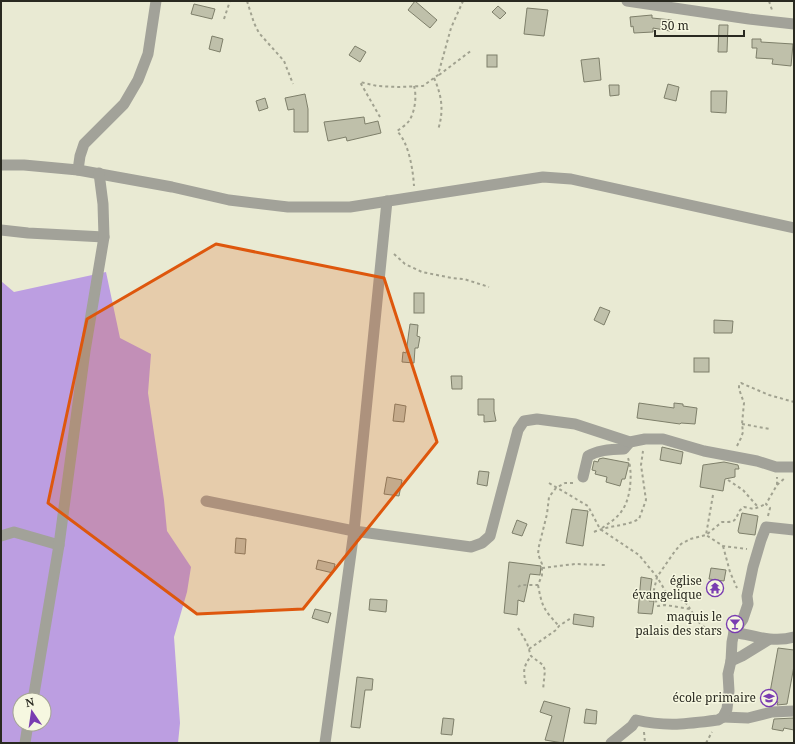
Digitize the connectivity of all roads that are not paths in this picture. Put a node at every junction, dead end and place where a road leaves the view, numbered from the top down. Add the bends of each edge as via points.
1 (156, 1) edge
2 (627, 1) edge
3 (794, 24) edge
4 (1, 165) edge
5 (78, 170) junction
6 (99, 173) junction
7 (387, 201) junction
8 (794, 228) edge
9 (1, 230) edge
10 (104, 238) junction
11 (627, 446) junction
12 (794, 467) edge
13 (583, 477) road end
14 (206, 501) dead end
15 (794, 530) edge
16 (354, 531) junction
17 (1, 536) edge
18 (59, 545) junction
19 (734, 632) junction
20 (794, 637) edge
21 (768, 640) junction
22 (731, 661) junction
23 (33, 692) edge
24 (794, 711) edge
25 (722, 717) junction
26 (27, 732) edge
27 (25, 743) edge
28 (325, 743) edge
29 (611, 743) edge

1 - 5 street via 148,54 138,80 124,104 84,144
2 - 3 street
4 - 5 street
5 - 6 street
6 - 7 street via 229,200 288,207 350,207
6 - 10 street
7 - 8 street via 543,177 571,179
7 - 16 street
9 - 10 street
10 - 18 street via 85,351
11 - 12 street via 645,439 663,439 704,452
11 - 13 street via 588,456
11 - 16 street via 575,424 537,419 524,421 518,430 490,536 482,543 472,547
14 - 16 street
15 - 19 street via 766,528 752,567 748,604 743,619
16 - 28 street
17 - 18 street via 14,532
18 - 23 street
19 - 21 street
19 - 22 street
20 - 21 street
21 - 22 street
22 - 25 street via 727,709
24 - 25 street via 772,712 748,718
25 - 29 street via 718,720 676,725 636,720
26 - 27 street

